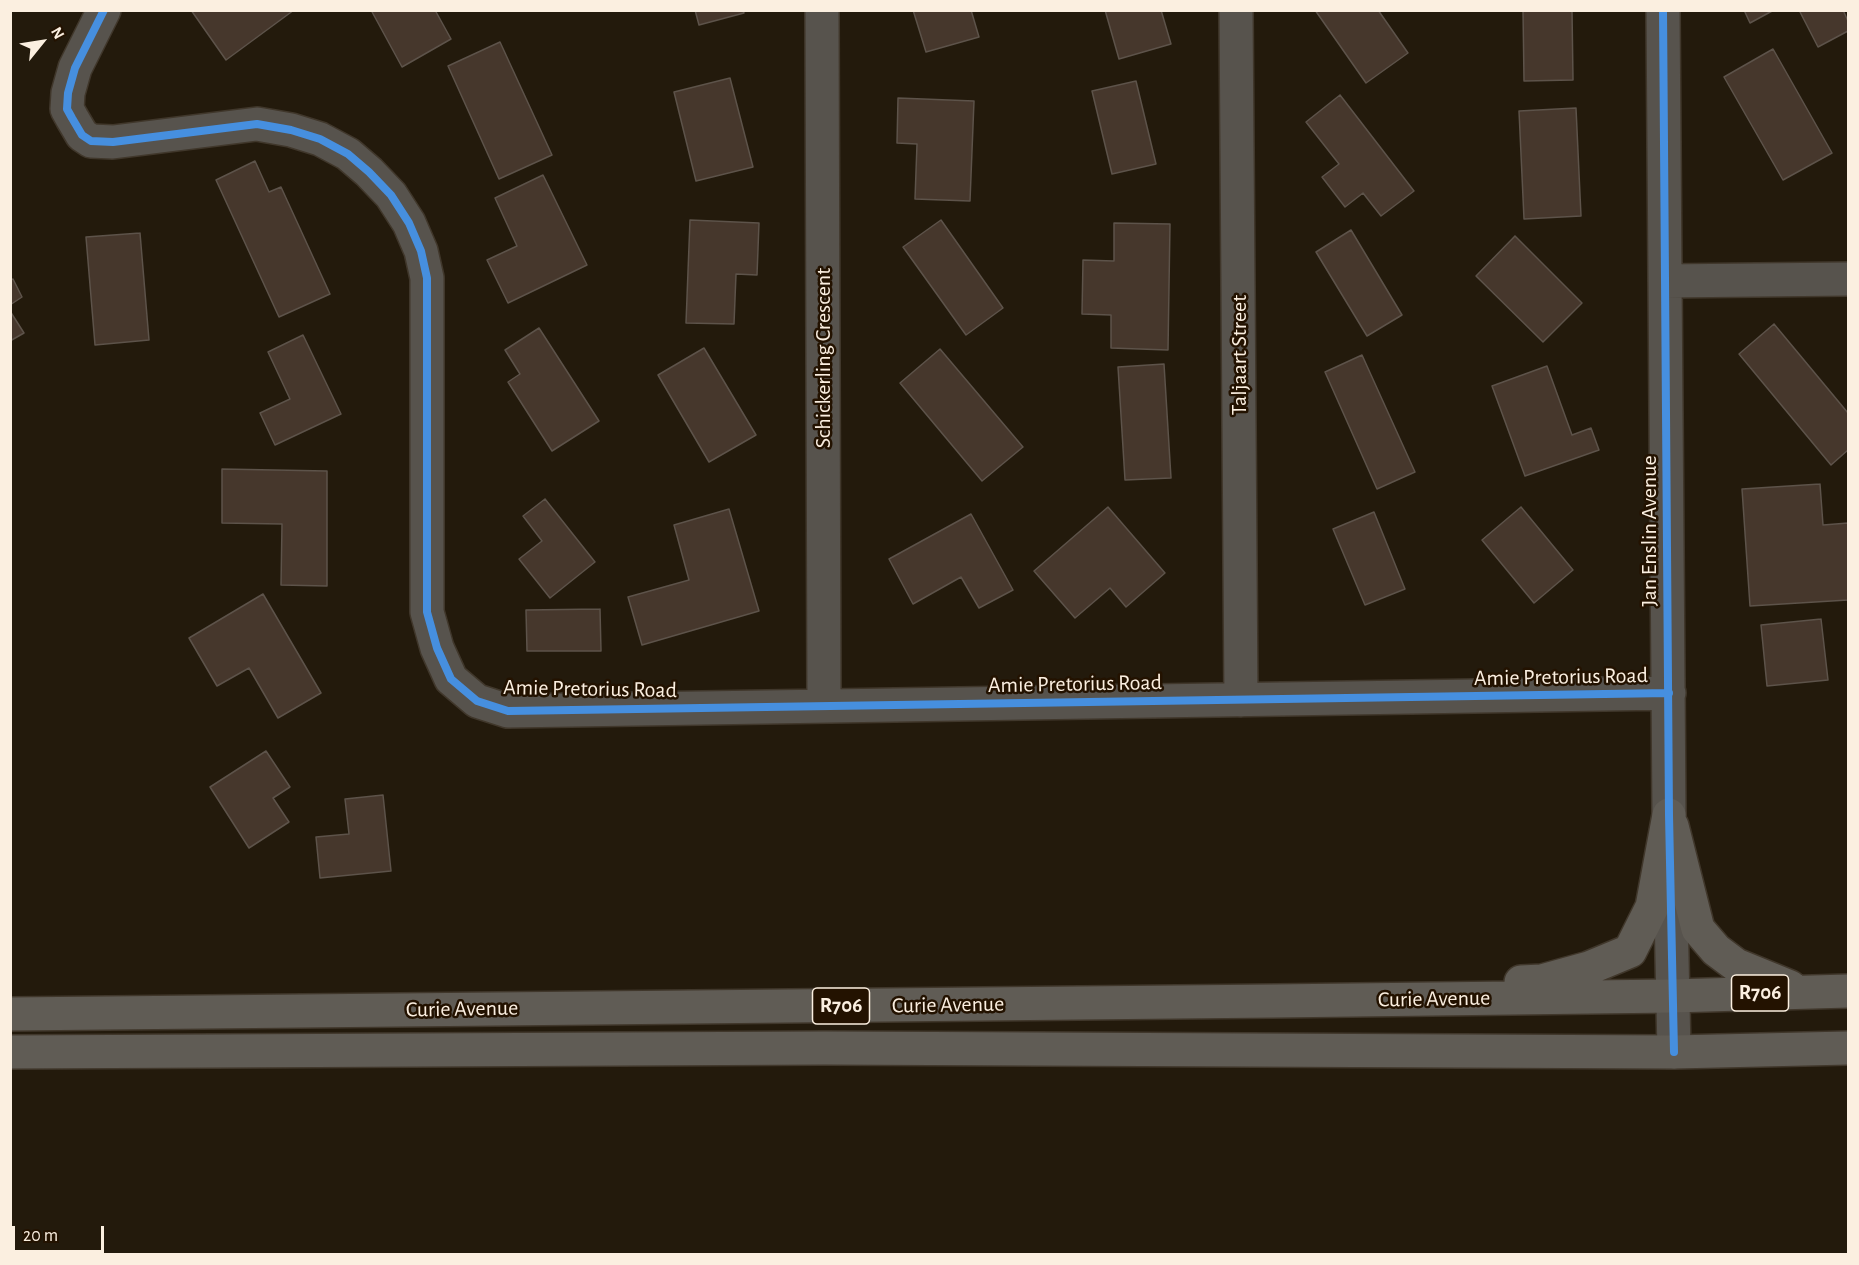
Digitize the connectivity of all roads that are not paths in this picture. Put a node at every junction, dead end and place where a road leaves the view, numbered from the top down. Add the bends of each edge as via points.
1 (104, 10) edge
2 (822, 10) edge
3 (1236, 10) edge
4 (1663, 10) edge
5 (1848, 279) edge
6 (1665, 281) junction
7 (1669, 693) junction
8 (1241, 700) junction
9 (824, 706) junction
10 (1670, 815) junction
11 (1848, 990) edge
12 (1672, 996) junction
13 (1274, 1001) junction
14 (10, 1014) edge
15 (1848, 1048) edge
16 (10, 1052) edge
17 (1674, 1052) junction

1 - 9 street, Amie Pretorius Road via 75,68 68,93 68,109 82,135 91,141 113,142 257,124 291,130 348,154 391,195 409,223 427,278 428,612 436,648 451,679 477,701 508,711
2 - 9 street, Schickerling Crescent
3 - 8 street, Taljaart Street
4 - 6 street, Jan Enslin Avenue
5 - 6 street
6 - 7 street, Jan Enslin Avenue
7 - 8 street, Amie Pretorius Road
7 - 10 street, Jan Enslin Avenue
8 - 9 street, Amie Pretorius Road
10 - 11 main road via 1698,929 1716,950 1736,965 1793,988
10 - 12 street, Jan Enslin Avenue
10 - 13 main road via 1652,907 1630,951 1542,981 1362,989
11 - 12 main road, Curie Avenue / R706
12 - 13 main road, Curie Avenue / R706
12 - 17 street, Jan Enslin Avenue
13 - 14 main road, Curie Avenue / R706
15 - 17 main road, Curie Avenue / R706
16 - 17 main road, Curie Avenue / R706 via 813,1048

